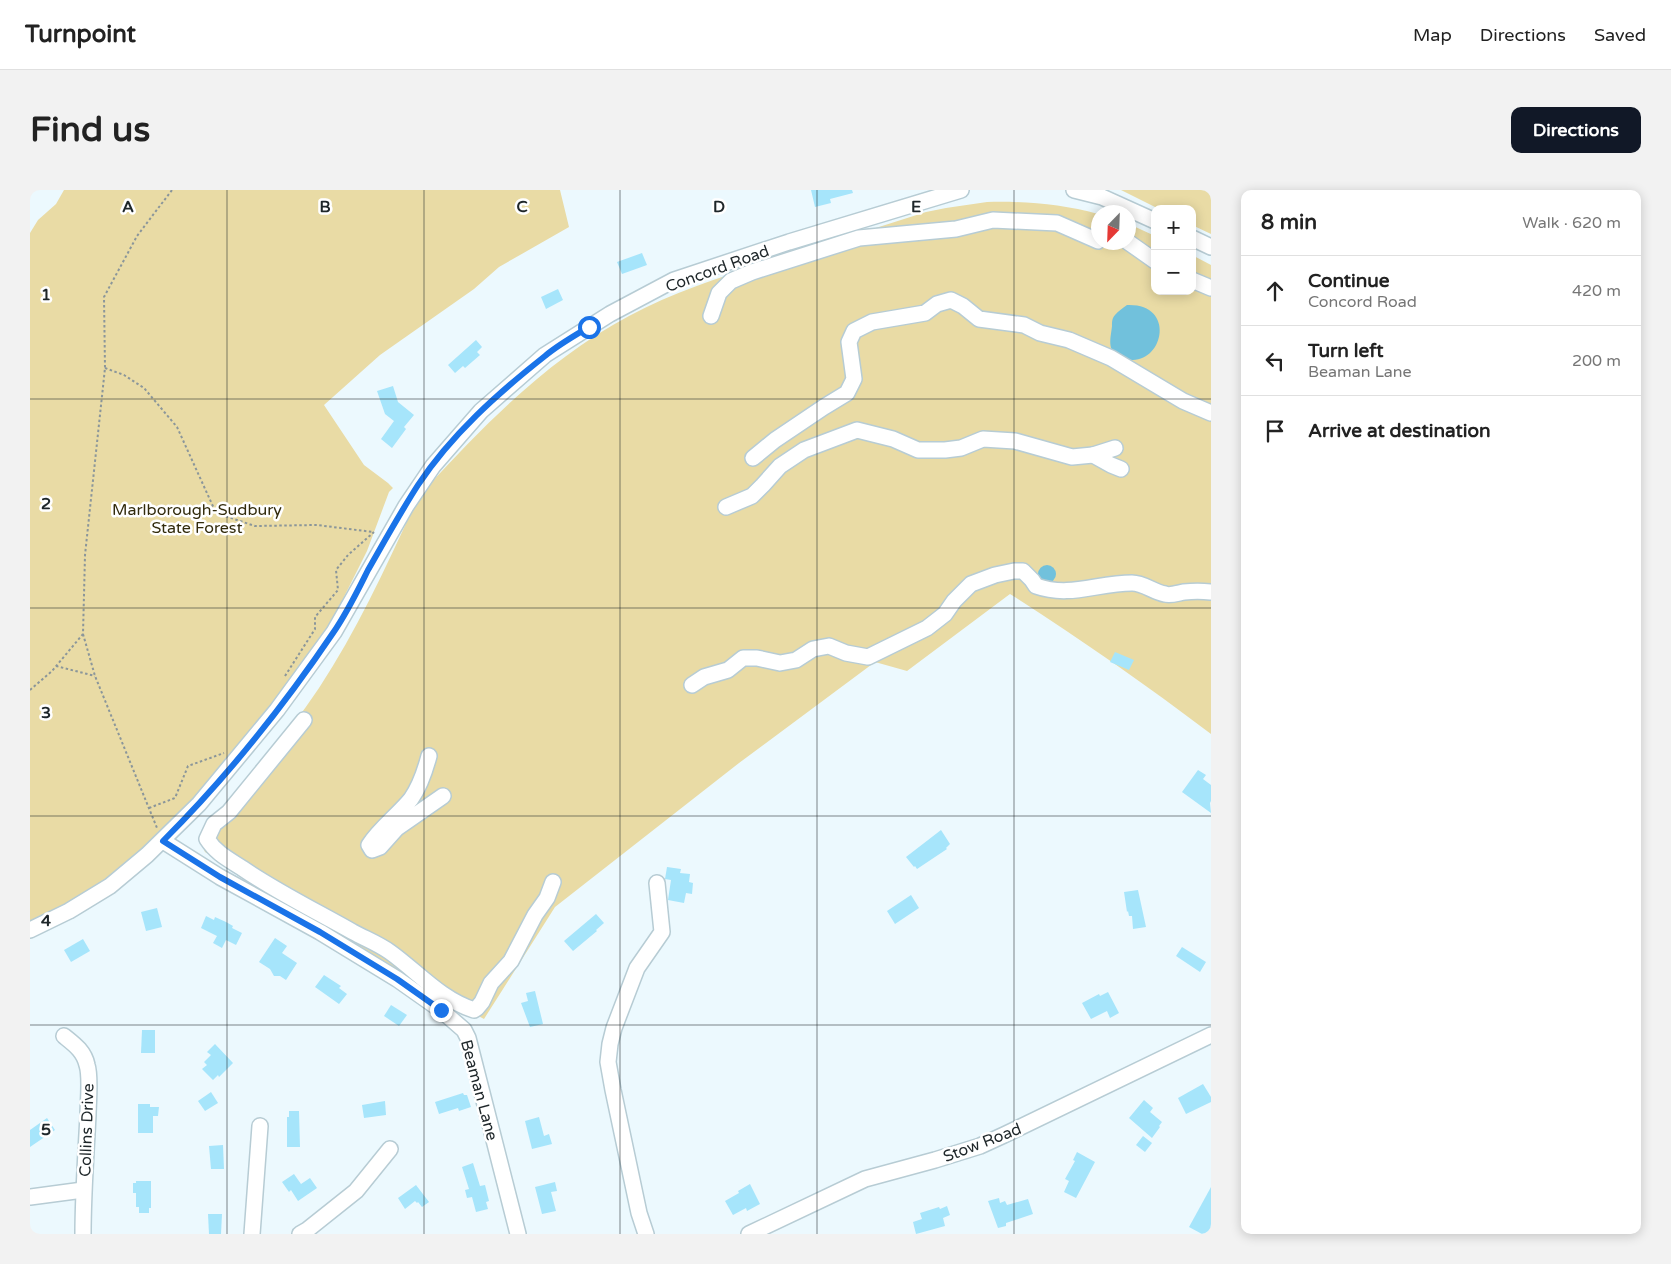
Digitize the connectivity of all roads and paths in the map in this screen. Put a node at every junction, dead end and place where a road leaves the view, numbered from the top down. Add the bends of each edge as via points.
1 (172, 190) edge
2 (961, 190) edge
3 (1074, 190) edge
4 (1151, 219) edge
5 (1091, 238) edge
6 (1196, 240) edge
7 (1211, 247) edge
8 (1136, 248) edge
9 (1151, 258) edge
10 (1196, 282) edge
11 (1211, 288) edge
12 (711, 316) dead end
13 (105, 368) junction
14 (1211, 413) edge
15 (1115, 448) dead end
16 (1093, 455) junction
17 (753, 458) dead end
18 (1122, 469) dead end
19 (726, 507) dead end
20 (380, 535) junction
21 (1211, 592) edge
22 (83, 634) junction
23 (56, 666) junction
24 (95, 676) junction
25 (283, 681) dead end
26 (692, 685) dead end
27 (30, 690) edge
28 (304, 720) dead end
29 (226, 752) dead end
30 (430, 756) dead end
31 (444, 796) dead end
32 (149, 808) junction
33 (163, 841) junction
34 (552, 882) dead end
35 (657, 883) dead end
36 (30, 930) edge
37 (1211, 1035) edge
38 (64, 1036) dead end
39 (260, 1126) dead end
40 (390, 1149) dead end
41 (83, 1190) junction
42 (30, 1197) edge
43 (83, 1234) edge
44 (252, 1234) edge
45 (300, 1234) edge
46 (518, 1234) edge
47 (646, 1234) edge
48 (749, 1234) edge

1 - 13 path via 137,236 104,297
2 - 20 street, Concord Road via 674,280 610,314 545,355 481,411 448,447
3 - 4 street
5 - 12 street via 1057,223 993,220 956,229 859,238 731,281 719,293
6 - 7 street
8 - 9 street
10 - 11 street
13 - 20 path via 144,388 177,427 216,513 255,526 317,525
13 - 22 path via 86,556
14 - 17 street via 1183,401 1111,358 1024,326 979,319 951,300 937,304 925,313 872,322 854,331 849,342 854,379 847,393
15 - 16 street
16 - 18 street
16 - 19 street via 1072,457 1015,441 984,438 961,448 918,450 893,438 857,430 804,450 780,466 752,496
20 - 25 path via 348,555 336,570 338,590 315,617 314,629
20 - 33 street, Concord Road via 334,632 262,730
21 - 26 street via 1166,595 1134,583 1068,592 1049,591 1036,586 1023,571 1014,571 971,584 945,614 927,628 868,657 828,646 813,649 796,660 780,663 743,658 728,670 704,677
22 - 23 path
22 - 24 path
23 - 24 path
23 - 27 path
24 - 32 path
28 - 34 street via 230,812 214,824 207,839 214,850 374,942 451,1000 474,1010 482,1002 491,983 512,961 547,898
29 - 32 path via 188,766 175,798
30 - 31 street via 411,799 376,834 369,845 372,850 380,847 397,828
32 - 33 path
33 - 36 street, Concord Road via 90,899
33 - 46 street, Beaman Lane via 397,979 464,1030
35 - 47 street via 662,932 637,968 614,1028 608,1062
37 - 48 street, Stow Road via 988,1142 864,1179
38 - 41 street, Collins Drive via 80,1049 88,1065
39 - 44 street
40 - 45 street via 356,1190
41 - 42 street
41 - 43 street, Collins Drive

